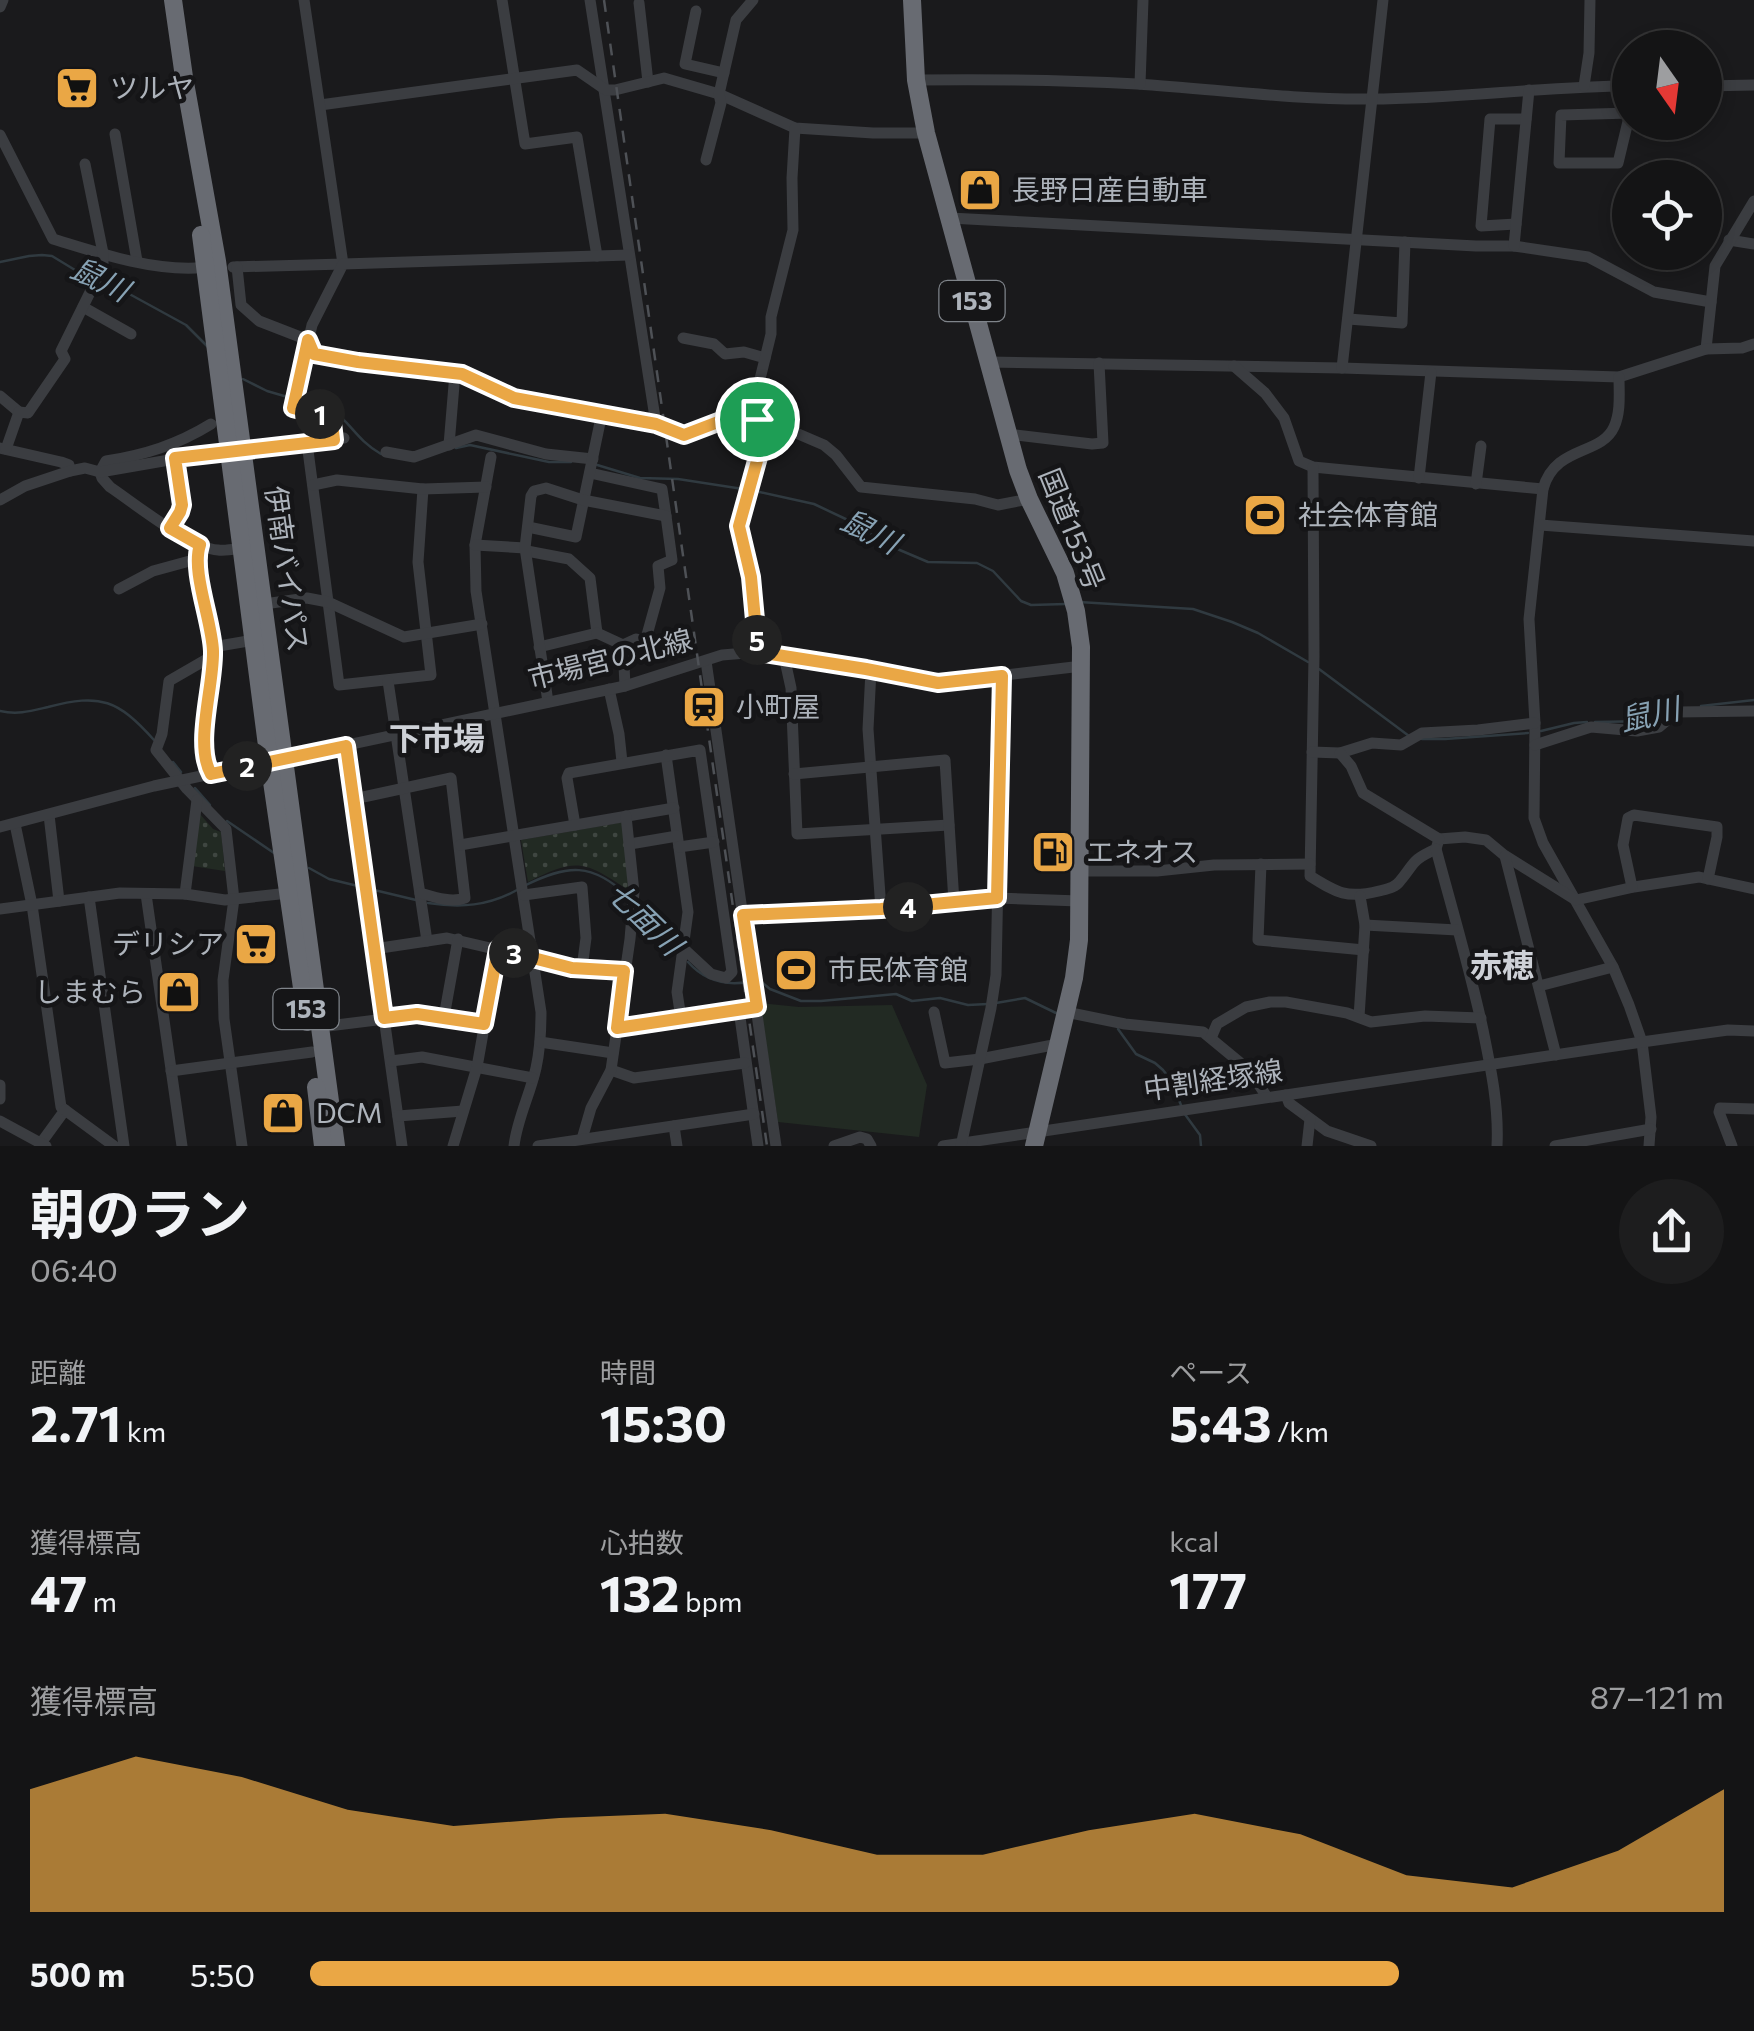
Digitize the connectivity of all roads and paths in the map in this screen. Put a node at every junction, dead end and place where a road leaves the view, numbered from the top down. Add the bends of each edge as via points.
1 (170, 0) edge
2 (304, 0) edge
3 (502, 0) edge
4 (590, 0) edge
5 (753, 0) edge
6 (912, 0) edge
7 (1143, 0) edge
8 (1383, 0) edge
9 (1590, 0) edge
10 (639, 3) dead end
11 (696, 11) dead end
12 (724, 74) junction
13 (513, 78) junction
14 (916, 80) junction
15 (648, 82) junction
16 (1140, 84) junction
17 (1754, 85) edge
18 (1584, 86) junction
19 (1612, 86) edge
20 (1722, 86) edge
21 (606, 90) junction
22 (1529, 90) junction
23 (719, 94) junction
24 (1372, 100) junction
25 (320, 106) junction
26 (1630, 113) edge
27 (1526, 119) junction
28 (795, 128) junction
29 (926, 133) junction
30 (0, 134) edge
31 (115, 134) dead end
32 (706, 160) dead end
33 (85, 164) dead end
34 (1754, 201) edge
35 (950, 218) junction
36 (1516, 224) junction
37 (1356, 238) junction
38 (1729, 240) junction
39 (1405, 242) junction
40 (1754, 244) edge
41 (1514, 246) junction
42 (103, 254) junction
43 (629, 255) junction
44 (597, 256) junction
45 (137, 261) junction
46 (343, 264) junction
47 (196, 268) dead end
48 (1711, 302) junction
49 (83, 307) junction
50 (1348, 319) junction
51 (132, 334) dead end
52 (683, 338) dead end
53 (308, 340) junction
54 (1754, 344) edge
55 (1706, 349) junction
56 (764, 358) junction
57 (988, 362) junction
58 (1098, 363) junction
59 (1234, 366) junction
60 (1342, 368) junction
61 (1431, 372) junction
62 (455, 373) junction
63 (1619, 378) junction
64 (0, 396) edge
65 (19, 412) junction
66 (602, 412) junction
67 (763, 420) junction
68 (211, 424) dead end
69 (656, 424) junction
70 (1008, 434) junction
71 (307, 443) junction
72 (449, 445) junction
73 (1481, 446) dead end
74 (3, 448) edge
75 (236, 451) junction
76 (386, 452) dead end
77 (491, 456) dead end
78 (175, 458) junction
79 (1313, 467) junction
80 (591, 468) junction
81 (70, 471) junction
82 (100, 472) junction
83 (1419, 478) junction
84 (1476, 484) junction
85 (312, 485) junction
86 (486, 487) junction
87 (423, 489) junction
88 (1543, 489) junction
89 (1030, 499) junction
90 (0, 500) edge
91 (583, 500) junction
92 (666, 516) junction
93 (1540, 525) junction
94 (170, 528) junction
95 (528, 528) junction
96 (1754, 541) edge
97 (200, 545) junction
98 (475, 546) junction
99 (242, 548) junction
100 (526, 550) junction
101 (197, 559) junction
102 (120, 589) dead end
103 (328, 602) junction
104 (264, 604) junction
105 (482, 624) junction
106 (425, 632) junction
107 (597, 633) junction
108 (254, 640) junction
109 (623, 645) junction
110 (539, 647) junction
111 (213, 651) junction
112 (758, 652) junction
113 (784, 656) junction
114 (706, 660) junction
115 (1082, 666) junction
116 (871, 670) junction
117 (1002, 676) junction
118 (388, 680) junction
119 (625, 686) junction
120 (609, 689) junction
121 (548, 702) junction
122 (1754, 711) edge
123 (496, 713) junction
124 (1535, 733) junction
125 (396, 736) junction
126 (346, 746) junction
127 (1312, 752) junction
128 (1340, 753) junction
129 (666, 755) junction
130 (277, 759) junction
131 (622, 762) junction
132 (871, 766) junction
133 (211, 774) junction
134 (794, 774) junction
135 (182, 780) junction
136 (404, 788) junction
137 (354, 799) junction
138 (197, 800) junction
139 (674, 808) junction
140 (49, 814) junction
141 (626, 816) junction
142 (15, 824) junction
143 (574, 825) junction
144 (949, 825) junction
145 (0, 827) edge
146 (876, 830) junction
147 (514, 836) junction
148 (678, 841) junction
149 (714, 842) junction
150 (630, 844) junction
151 (1437, 844) junction
152 (460, 846) junction
153 (1504, 855) junction
154 (1261, 864) junction
155 (1310, 864) junction
156 (1080, 871) junction
157 (1708, 879) junction
158 (292, 882) junction
159 (1632, 887) junction
160 (1754, 889) edge
161 (523, 890) junction
162 (146, 894) junction
163 (186, 894) junction
164 (1360, 896) junction
165 (89, 897) junction
166 (421, 898) junction
167 (997, 898) junction
168 (234, 899) junction
169 (1576, 900) junction
170 (60, 901) junction
171 (1080, 901) junction
172 (954, 902) junction
173 (32, 904) junction
174 (0, 909) edge
175 (881, 909) junction
176 (743, 915) junction
177 (1366, 925) junction
178 (1458, 930) junction
179 (458, 940) junction
180 (427, 942) junction
181 (374, 949) junction
182 (498, 949) junction
183 (1364, 950) junction
184 (682, 954) junction
185 (533, 958) junction
186 (1613, 967) junction
187 (582, 968) junction
188 (624, 971) junction
189 (1539, 986) junction
190 (757, 1007) junction
191 (739, 1010) junction
192 (934, 1012) dead end
193 (1066, 1012) junction
194 (1359, 1017) junction
195 (384, 1018) junction
196 (444, 1018) junction
197 (681, 1018) junction
198 (1480, 1018) junction
199 (484, 1024) junction
200 (320, 1027) junction
201 (617, 1028) junction
202 (1754, 1031) edge
203 (1211, 1038) junction
204 (540, 1042) junction
205 (1642, 1042) junction
206 (1058, 1044) junction
207 (312, 1052) junction
208 (613, 1052) junction
209 (1556, 1055) junction
210 (980, 1058) junction
211 (391, 1061) junction
212 (230, 1063) junction
213 (745, 1063) junction
214 (1490, 1064) junction
215 (477, 1067) junction
216 (612, 1070) junction
217 (171, 1071) junction
218 (533, 1078) junction
219 (0, 1085) edge
220 (1286, 1094) junction
221 (1267, 1097) junction
222 (0, 1099) edge
223 (64, 1110) junction
224 (463, 1110) junction
225 (1754, 1110) edge
226 (754, 1114) junction
227 (398, 1116) junction
228 (1310, 1119) junction
229 (0, 1121) edge
230 (674, 1126) junction
231 (1650, 1129) junction
232 (1036, 1138) edge
233 (582, 1139) junction
234 (22, 1140) edge
235 (44, 1145) edge
236 (962, 1145) edge
237 (114, 1146) edge
238 (124, 1146) edge
239 (182, 1146) edge
240 (242, 1146) edge
241 (323, 1146) edge
242 (336, 1146) edge
243 (402, 1146) edge
244 (453, 1146) edge
245 (514, 1146) edge
246 (538, 1146) edge
247 (677, 1146) edge
248 (758, 1146) edge
249 (776, 1146) edge
250 (834, 1146) edge
251 (871, 1146) edge
252 (943, 1146) edge
253 (1307, 1146) edge
254 (1371, 1146) edge
255 (1497, 1146) edge
256 (1555, 1146) edge
257 (1650, 1146) edge
258 (1732, 1146) edge

1 - 75 highway, 伊南バイパス / 153
2 - 25 street
3 - 13 street
4 - 21 street
5 - 12 street via 736,20
6 - 14 highway, 国道153号 / 153
7 - 16 street
8 - 24 street
9 - 18 street
10 - 15 street
11 - 12 street via 685,64
12 - 23 street
13 - 21 street via 577,70
13 - 25 street
13 - 44 street via 525,144 578,137
14 - 16 street
14 - 29 highway, 国道153号 / 153
15 - 21 street
15 - 23 street via 664,78
16 - 24 street
17 - 20 street
18 - 19 street
18 - 22 street
21 - 43 street
22 - 24 street
22 - 27 street
23 - 28 street
23 - 32 street
24 - 37 street
25 - 46 street
26 - 26 street via 1618,162 1559,163 1561,115
27 - 36 street
27 - 36 street via 1490,119 1481,226
28 - 29 street
28 - 56 street via 793,230
29 - 35 highway, 国道153号 / 153
30 - 42 street via 53,238
31 - 45 street
33 - 42 street
34 - 38 street
35 - 37 street
35 - 57 highway, 国道153号 / 153
36 - 41 street
37 - 39 street
37 - 50 street
38 - 40 street
38 - 48 street via 1715,266
39 - 41 street
39 - 50 street via 1402,323
41 - 48 street via 1588,256 1654,292
42 - 45 street
42 - 49 street
43 - 44 street
43 - 69 street
44 - 46 street
45 - 47 street
46 - 53 street
46 - 53 street via 234,267 241,305 260,321
48 - 55 street
49 - 51 street
49 - 65 street via 61,351 65,359 28,414
50 - 60 street
52 - 56 street via 714,344 726,354
53 - 62 street via 314,354
53 - 71 street via 293,408 328,417 339,439
54 - 55 street
55 - 63 street
56 - 67 street
57 - 58 street
57 - 70 highway, 国道153号 / 153
58 - 59 street
58 - 70 street via 1103,443
59 - 60 street
59 - 79 street via 1265,393 1284,418 1299,461
60 - 61 street
61 - 63 street
61 - 83 street
62 - 66 street via 514,398
62 - 72 street
63 - 88 street via 1614,429 1555,464
64 - 65 street
65 - 74 street
66 - 69 street
66 - 80 street
67 - 69 street via 718,422 684,435
67 - 89 street via 824,445 861,487 998,504
67 - 112 street via 739,526
68 - 82 street via 144,455 106,461
70 - 89 highway, 国道153号 / 153
71 - 75 street
71 - 85 street
72 - 76 street via 414,457
72 - 80 street via 476,435
73 - 84 street
74 - 81 street via 61,462
75 - 78 street
75 - 99 highway, 伊南バイパス / 153
75 - 104 highway, 伊南バイパス / 153
77 - 86 street
78 - 82 street
78 - 94 street via 182,505
79 - 83 street
79 - 127 street
80 - 91 street
80 - 92 street via 662,489
81 - 82 street
81 - 90 street
82 - 94 street via 110,487
83 - 84 street
84 - 88 street
85 - 87 street via 337,480
85 - 103 street
86 - 87 street
86 - 98 street
87 - 106 street via 418,562
88 - 93 street
89 - 115 highway, 国道153号 / 153 via 1072,592
91 - 92 street
91 - 95 street via 576,538
91 - 95 street via 546,488 534,492
92 - 109 street via 672,560 658,566 660,588 645,642
93 - 96 street
93 - 124 street via 1529,618
94 - 97 street
95 - 100 street
97 - 99 street
97 - 101 street
98 - 100 street
98 - 105 street
99 - 108 highway, 伊南バイパス / 153
100 - 107 street via 569,559 590,578
100 - 110 street
101 - 102 street
101 - 111 street
103 - 104 street
103 - 106 street via 404,637
103 - 118 street via 339,685
104 - 130 highway, 伊南バイパス / 153
105 - 106 street
105 - 123 street
106 - 118 street via 432,674
107 - 109 street
107 - 110 street
108 - 111 street
108 - 130 highway, 伊南バイパス / 153
109 - 119 street
110 - 121 street
111 - 133 street via 204,756
111 - 135 street via 169,681 158,745
112 - 113 street, 市場宮の北線
112 - 114 street, 市場宮の北線
113 - 116 street, 市場宮の北線
113 - 134 street
114 - 119 street, 市場宮の北線
114 - 176 street
115 - 117 street, 市場宮の北線
115 - 156 highway, 国道153号 / 153
116 - 117 street, 市場宮の北線 via 938,683
116 - 132 street
117 - 167 street
118 - 125 street
119 - 120 street, 市場宮の北線
120 - 121 street, 市場宮の北線
120 - 131 street
121 - 123 street, 市場宮の北線
122 - 124 street via 1677,712 1660,727 1637,731
123 - 125 street, 市場宮の北線
123 - 147 street
124 - 128 street via 1414,737
124 - 169 street via 1534,818
125 - 126 street, 市場宮の北線
125 - 136 street
126 - 130 street, 市場宮の北線
126 - 137 street
127 - 128 street
127 - 155 street
128 - 151 street via 1364,793
129 - 131 street
129 - 139 street
129 - 149 street via 700,750
130 - 133 street, 市場宮の北線
130 - 158 highway, 伊南バイパス / 153
131 - 143 street via 569,773
132 - 134 street
132 - 144 street via 945,760
132 - 146 street
133 - 135 street, 市場宮の北線
134 - 146 street via 797,834
135 - 138 street
135 - 140 street, 市場宮の北線
136 - 137 street
136 - 152 street via 452,778
136 - 166 street
137 - 181 street
138 - 163 street
138 - 168 street via 226,829
139 - 141 street
139 - 148 street
140 - 142 street, 市場宮の北線
140 - 170 street
141 - 143 street
141 - 150 street
142 - 145 street, 市場宮の北線
142 - 173 street
143 - 147 street
144 - 146 street
144 - 172 street
146 - 175 street
147 - 152 street
147 - 161 street
148 - 149 street
148 - 150 street
148 - 184 street via 688,912
149 - 184 street via 732,972 726,978 711,974
150 - 188 street via 633,902
151 - 153 street via 1481,838
151 - 164 street via 1392,888
151 - 178 street
152 - 166 street via 465,898
153 - 169 street
153 - 189 street
154 - 155 street
154 - 156 street
154 - 183 street via 1258,940
155 - 164 street via 1310,876 1325,886
156 - 171 highway, 国道153号 / 153
157 - 159 street
157 - 159 street via 1717,827 1634,815 1623,844
157 - 160 street
158 - 168 street
158 - 200 highway, 伊南バイパス / 153
158 - 207 highway, 伊南バイパス / 153
159 - 169 street
161 - 185 street
161 - 187 street via 582,887
162 - 163 street
162 - 165 street
162 - 217 street
163 - 168 street
164 - 177 street
165 - 170 street
165 - 238 street
166 - 180 street
167 - 171 street
167 - 172 street
167 - 210 street via 996,974
168 - 212 street via 223,980
169 - 186 street
170 - 173 street
171 - 193 highway, 国道153号 / 153
172 - 175 street
173 - 174 street
173 - 223 street
175 - 176 street
176 - 190 street
177 - 178 street
177 - 183 street
178 - 198 street
179 - 180 street
179 - 182 street
179 - 196 street
180 - 181 street
181 - 195 street
182 - 185 street
182 - 199 street
183 - 194 street
184 - 197 street
185 - 187 street
185 - 204 street
186 - 189 street
186 - 205 street
187 - 188 street
188 - 201 street
189 - 209 street
190 - 191 street
190 - 249 street
191 - 197 street
191 - 213 street
192 - 210 street via 944,1062
193 - 203 street via 1195,1029
193 - 206 highway, 国道153号 / 153
194 - 198 street
194 - 203 street via 1286,1002 1260,1004 1217,1024
195 - 196 street
195 - 200 street
195 - 211 street
196 - 199 street
197 - 201 street
198 - 214 street
199 - 215 street
200 - 242 highway, 伊南バイパス / 153
201 - 208 street
202 - 205 street, 中割経塚線
203 - 221 street
204 - 208 street
204 - 218 street
205 - 209 street, 中割経塚線
205 - 231 street
206 - 210 street
206 - 232 highway, 国道153号 / 153
207 - 212 street
207 - 241 highway, 伊南バイパス / 153
208 - 216 street
209 - 214 street, 中割経塚線
210 - 236 street
211 - 215 street via 422,1056
211 - 227 street
212 - 217 street
212 - 240 street
213 - 216 street via 634,1078
213 - 226 street
214 - 220 street, 中割経塚線
214 - 255 street
215 - 218 street
215 - 224 street
216 - 233 street via 590,1108
217 - 239 street
218 - 245 street
219 - 222 street
220 - 221 street, 中割経塚線
220 - 228 street
221 - 232 street, 中割経塚線
223 - 235 street
223 - 237 street
224 - 227 street
224 - 244 street
225 - 258 street via 1720,1108
226 - 230 street
226 - 248 street
227 - 243 street
228 - 253 street
228 - 254 street
229 - 234 street
230 - 233 street
230 - 247 street
231 - 256 street
231 - 257 street
232 - 236 street, 中割経塚線
233 - 246 street
234 - 235 street
236 - 252 street, 中割経塚線
250 - 251 street via 860,1137

